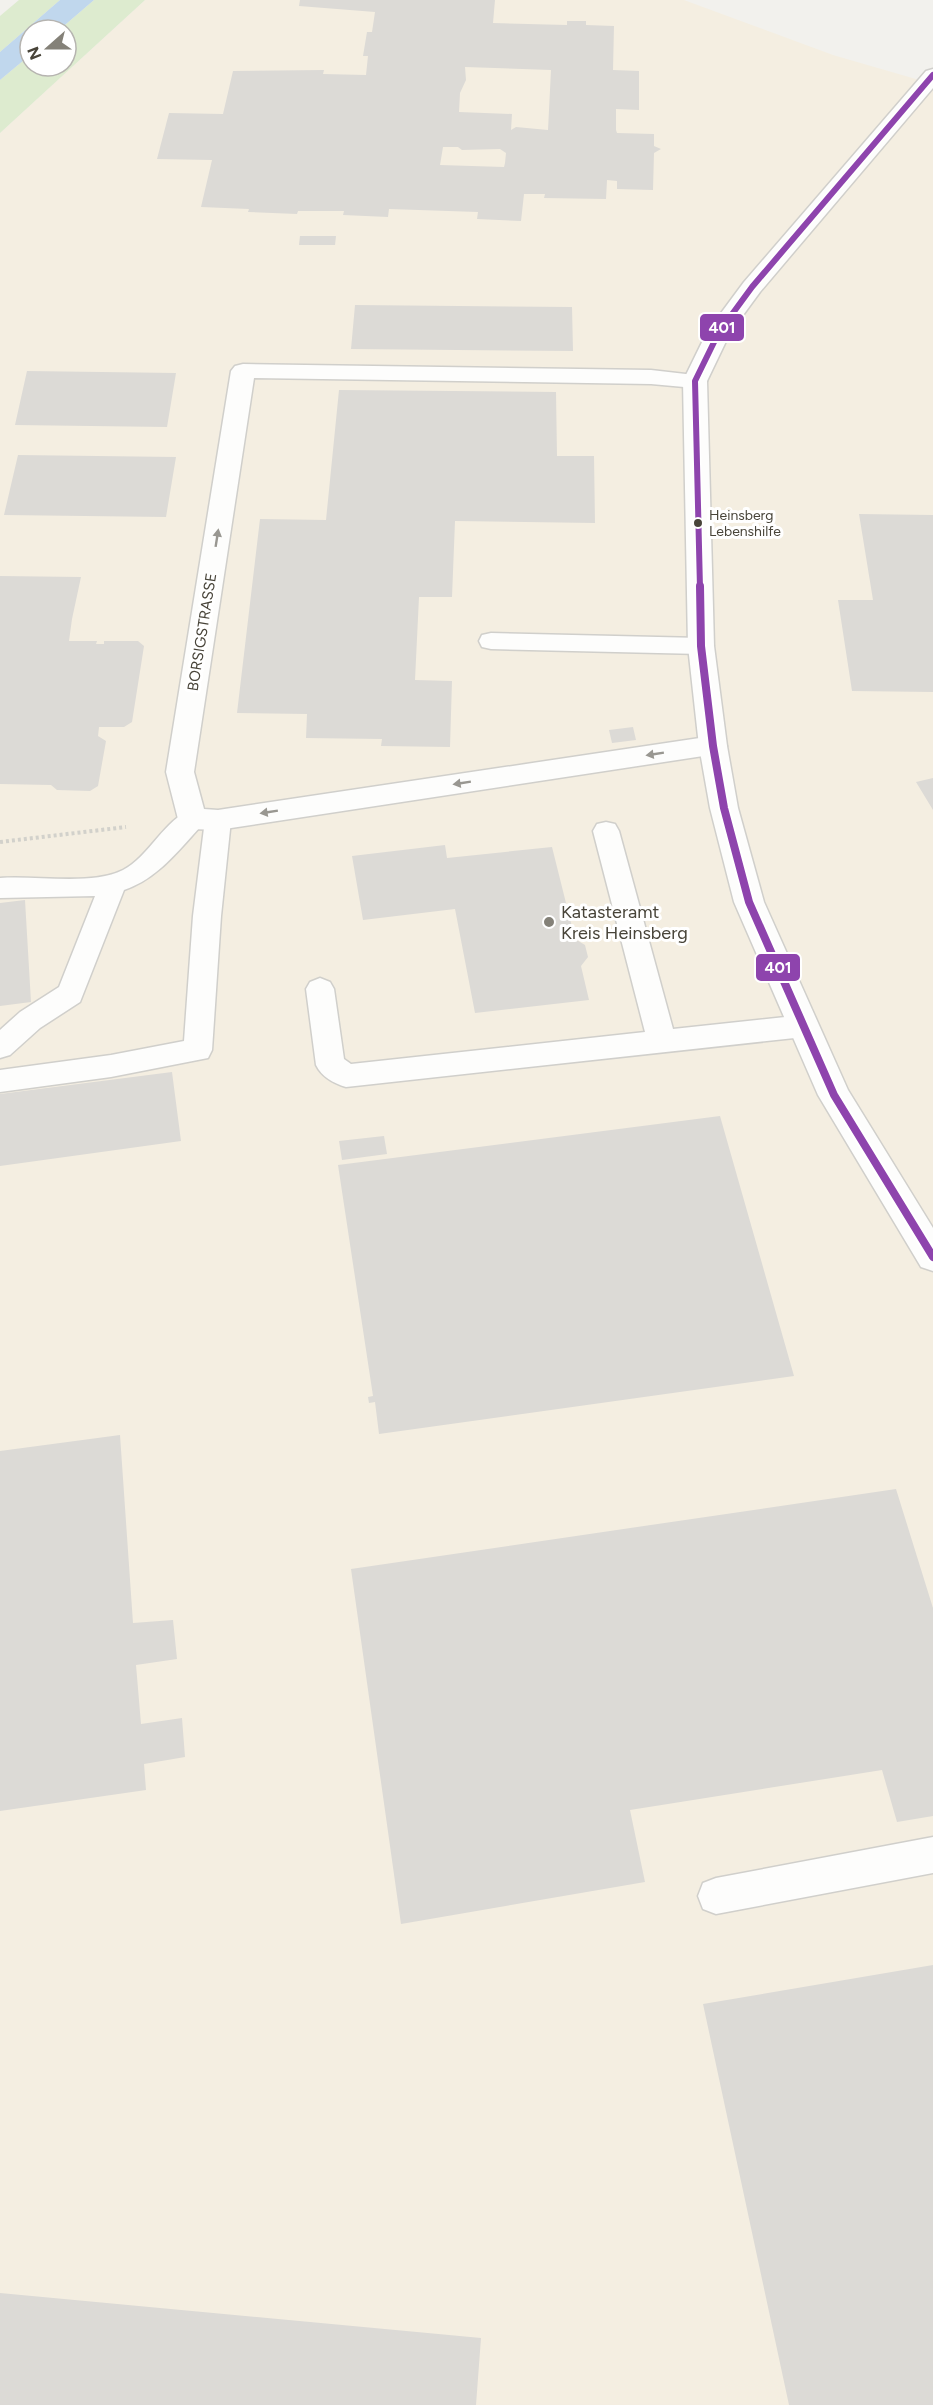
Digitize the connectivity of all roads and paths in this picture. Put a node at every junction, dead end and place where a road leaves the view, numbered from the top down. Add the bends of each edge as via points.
1 (933, 75) edge
2 (695, 381) junction
3 (491, 641) dead end
4 (701, 646) junction
5 (713, 746) junction
6 (205, 820) junction
7 (606, 831) dead end
8 (0, 842) edge
9 (114, 882) junction
10 (0, 888) edge
11 (320, 989) dead end
12 (804, 1026) junction
13 (663, 1042) junction
14 (0, 1047) edge
15 (0, 1081) edge
16 (933, 1257) edge
17 (933, 1855) edge
18 (716, 1896) dead end

1 - 2 street via 752,287 719,332
2 - 4 street
6 -> 2 street, BORSIGSTRASSE via 180,772 243,370
3 - 4 lane
4 - 5 street
5 -> 6 street
5 - 12 street via 724,808 749,902
6 - 8 path
6 - 9 lane via 134,876
6 - 15 lane via 207,915 198,1050
7 - 13 lane
9 - 10 lane via 90,888
9 - 14 lane via 70,994 30,1020
11 - 13 lane via 330,1065 346,1076
12 - 13 lane
12 - 16 street via 834,1095
17 - 18 lane

